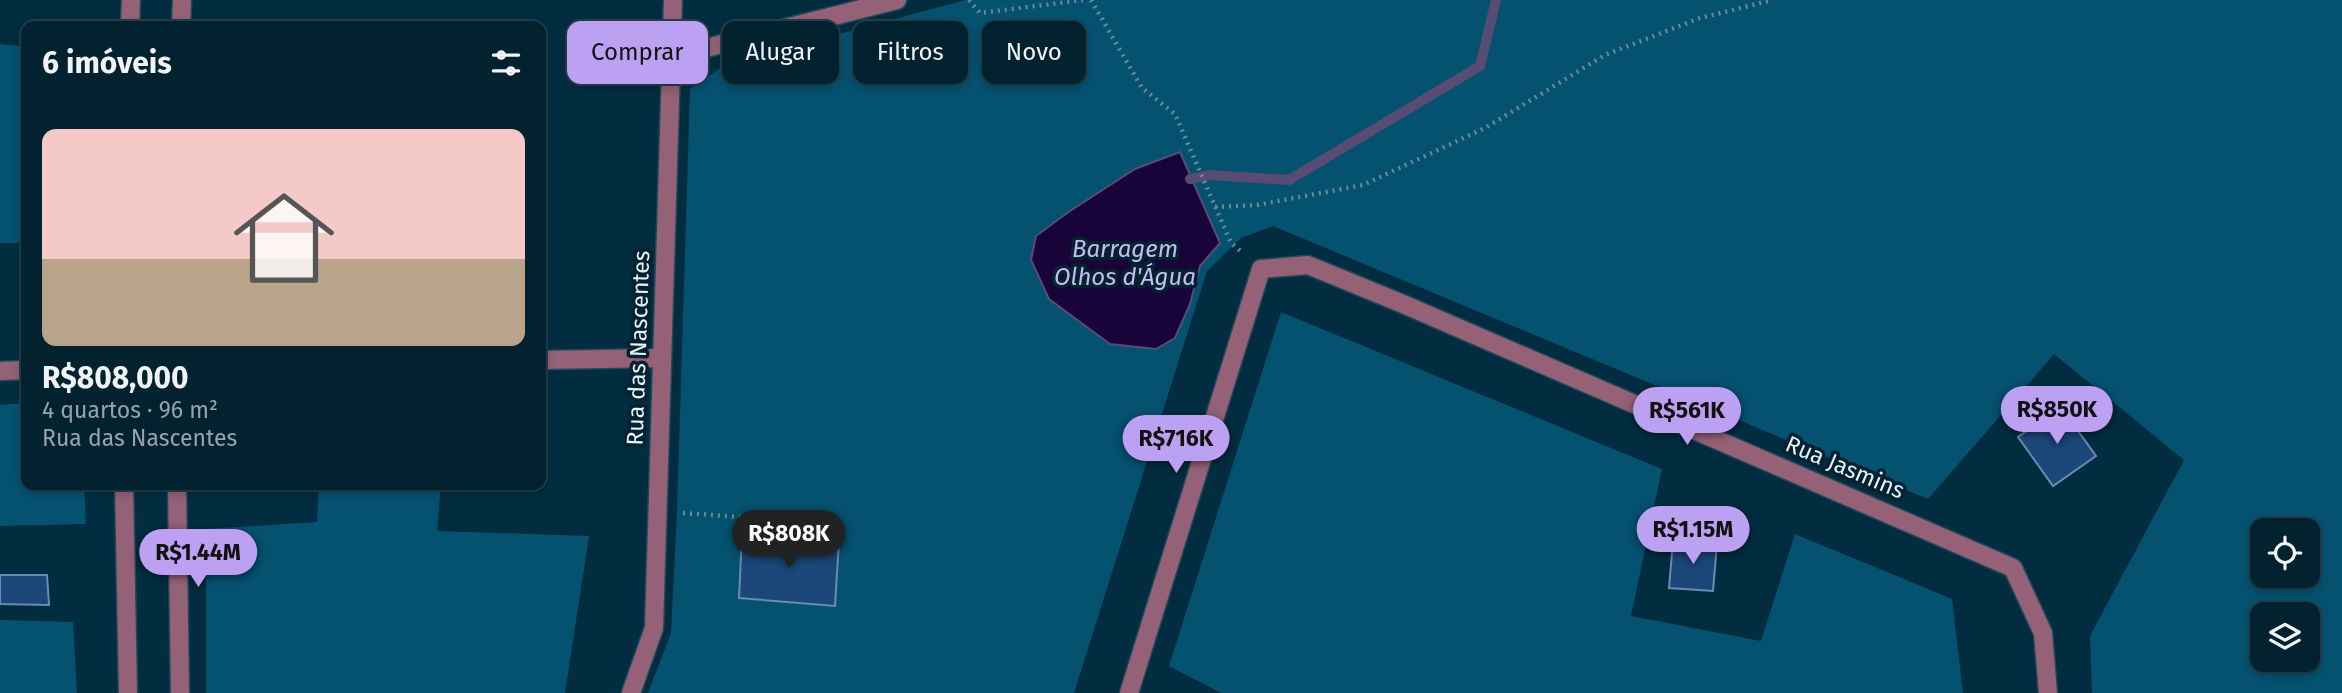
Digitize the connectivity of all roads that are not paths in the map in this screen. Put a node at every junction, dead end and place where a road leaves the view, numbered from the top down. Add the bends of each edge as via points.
1 (131, 0) edge
2 (182, 0) edge
3 (673, 0) edge
4 (897, 0) edge
5 (130, 21) edge
6 (181, 21) edge
7 (673, 21) edge
8 (708, 47) edge
9 (672, 84) edge
10 (662, 358) junction
11 (546, 360) edge
12 (21, 370) edge
13 (0, 371) edge
14 (124, 490) edge
15 (177, 490) edge
16 (128, 693) edge
17 (180, 693) edge
18 (631, 693) edge
19 (1129, 693) edge
20 (2048, 693) edge

1 - 5 street
2 - 6 street
3 - 7 street, Rua das Nascentes
4 - 8 street
9 - 10 street, Rua das Nascentes
10 - 11 street
10 - 18 street, Rua das Nascentes via 654,628
12 - 13 street
14 - 16 street
15 - 17 street
19 - 20 street, Rua Jasmins via 1261,269 1308,265 2013,568 2043,633

